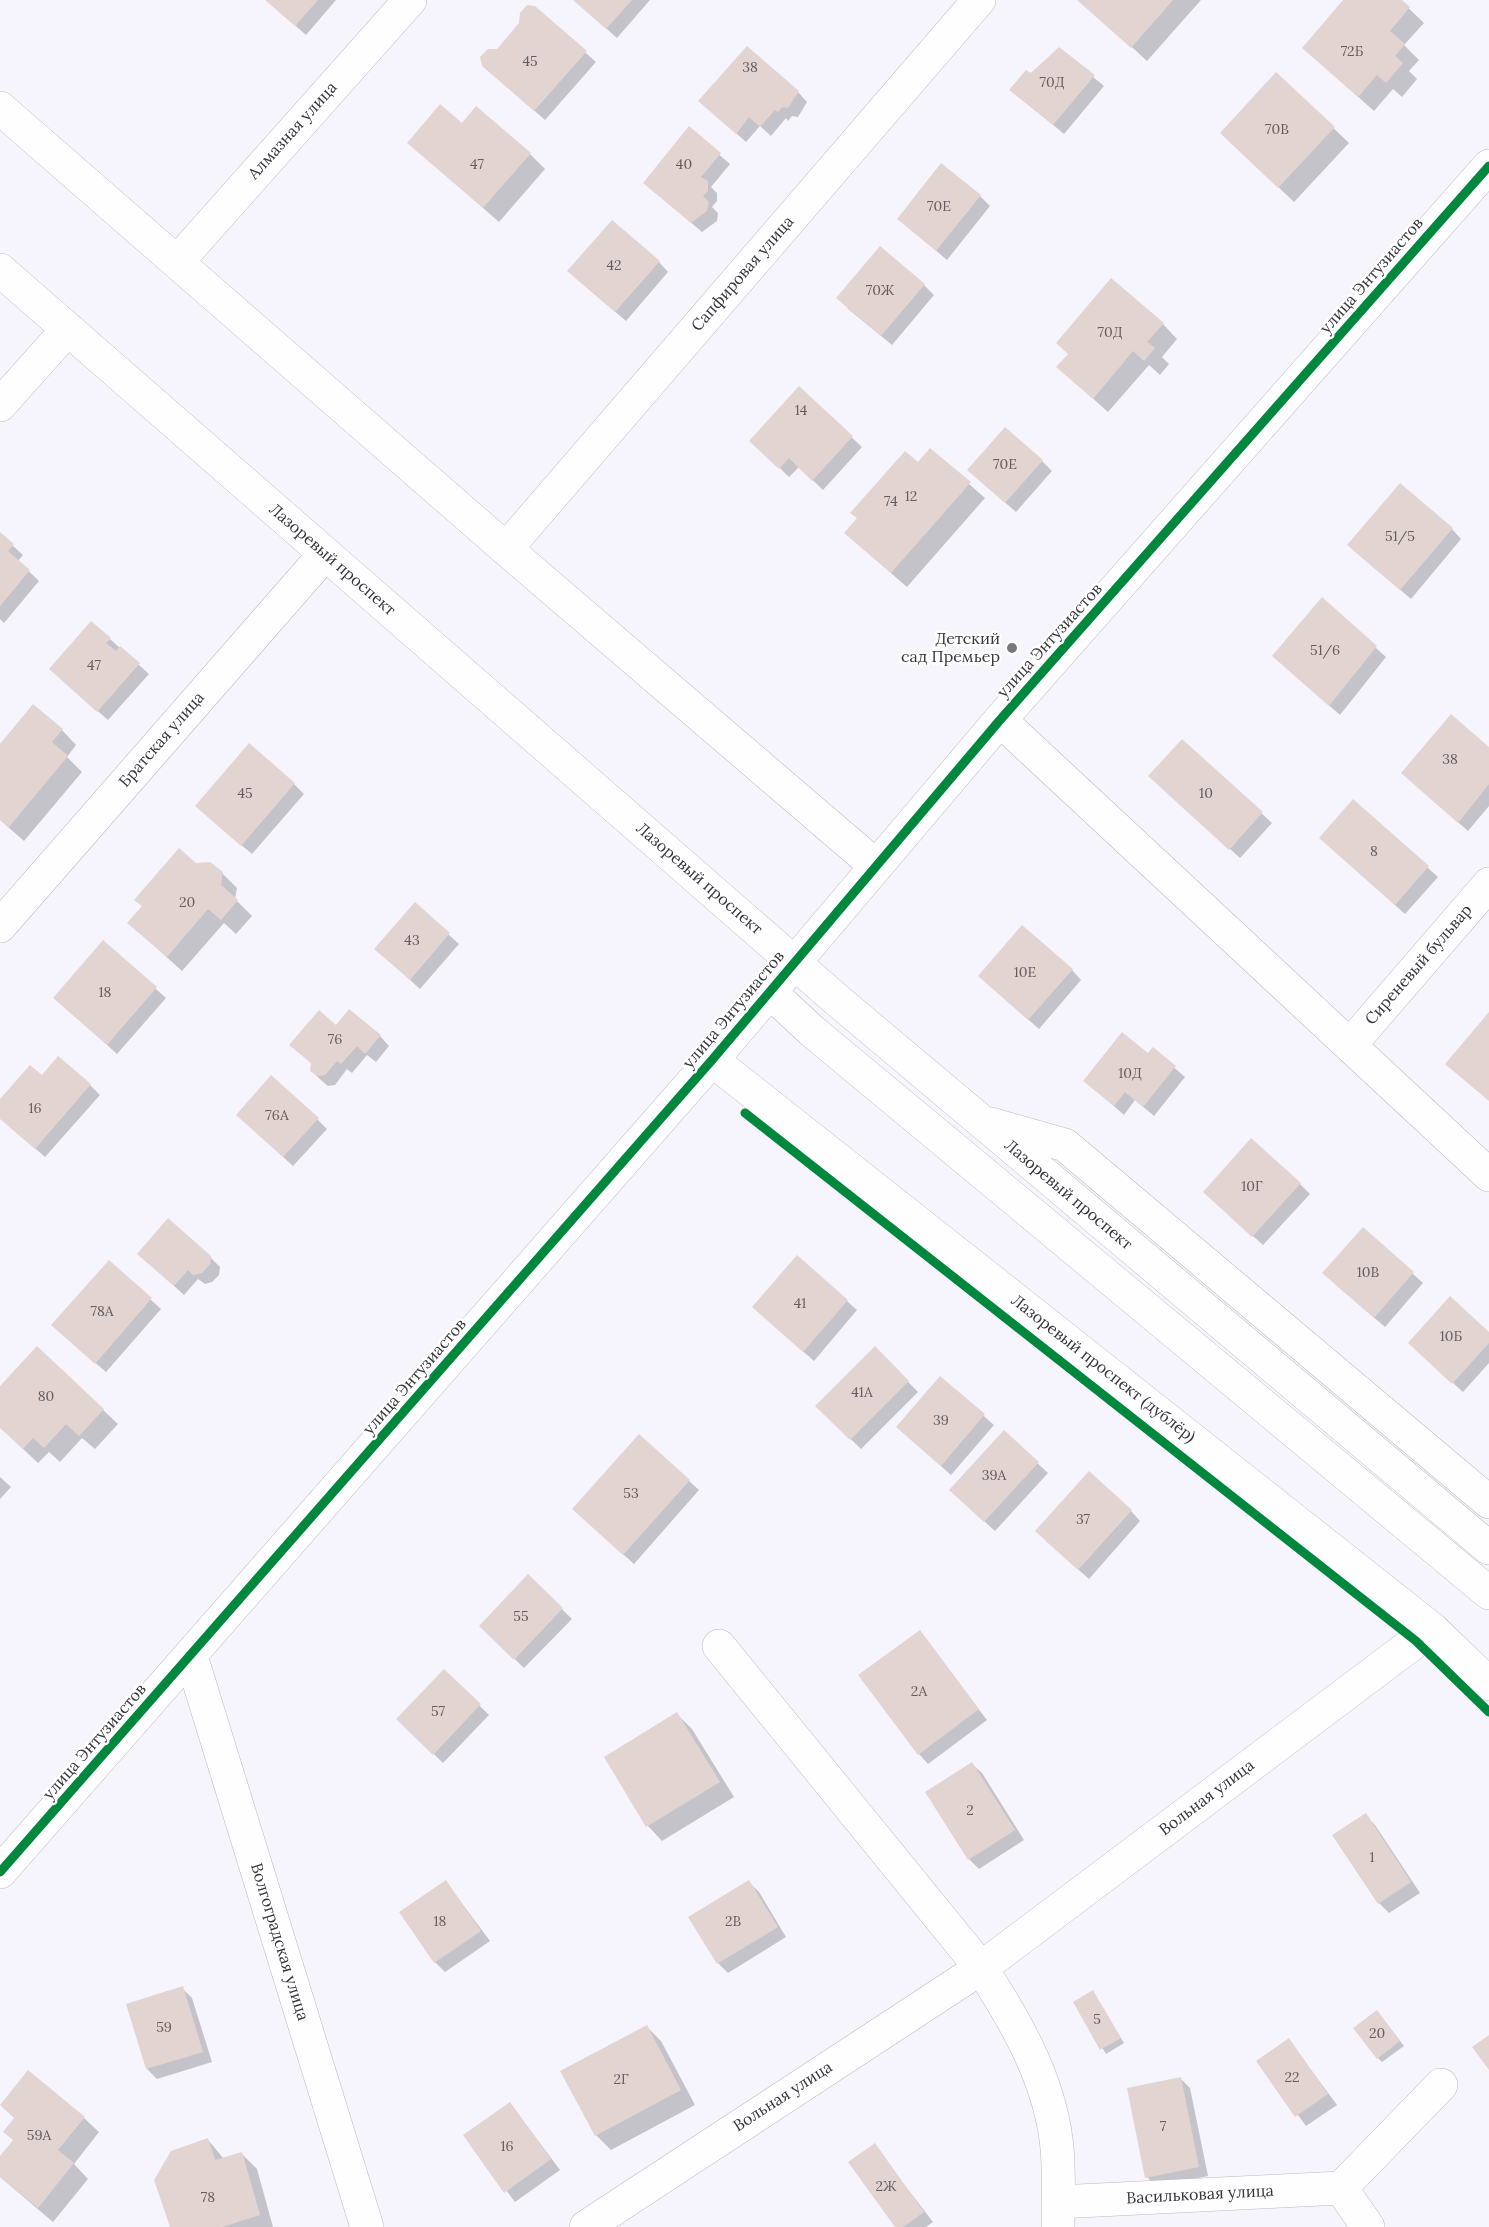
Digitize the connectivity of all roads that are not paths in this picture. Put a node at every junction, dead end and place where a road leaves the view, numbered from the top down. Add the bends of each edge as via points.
1 (410, 0) edge
2 (979, 0) edge
3 (0, 108) edge
4 (1489, 166) edge
5 (177, 262) junction
6 (0, 270) edge
7 (68, 329) junction
8 (0, 405) edge
9 (506, 549) junction
10 (325, 554) junction
11 (1000, 720) junction
12 (876, 866) junction
13 (1489, 884) edge
14 (0, 926) edge
15 (795, 962) junction
16 (770, 992) junction
17 (1350, 1045) junction
18 (712, 1060) junction
19 (980, 1121) junction
20 (1489, 1174) edge
21 (1489, 1502) edge
22 (1489, 1548) edge
23 (1489, 1593) edge
24 (1432, 1629) junction
25 (719, 1646) dead end
26 (191, 1656) junction
27 (1489, 1683) edge
28 (0, 1872) edge
29 (981, 1968) junction
30 (1442, 2085) dead end
31 (1341, 2188) junction
32 (1058, 2214) edge
33 (368, 2227) edge
34 (586, 2227) edge
35 (1368, 2227) edge

1 - 5 street, Алмазная улица
2 - 9 street, Сапфировая улица
3 - 5 street
4 - 11 street, улица Энтузиастов
5 - 9 street
6 - 7 street, Лазоревый проспект
7 - 8 street
7 - 10 street, Лазоревый проспект
9 - 12 street
10 - 14 street, Братская улица
10 - 15 street, Лазоревый проспект
11 - 12 street, улица Энтузиастов
11 - 17 street
12 - 15 street, улица Энтузиастов
13 - 17 street, Сиреневый бульвар
15 - 16 street, улица Энтузиастов
15 - 19 street, Лазоревый проспект
16 - 18 street, улица Энтузиастов
16 - 23 street
17 - 20 street
18 - 24 street, Лазоревый проспект (дублёр)
18 - 26 street, улица Энтузиастов
19 - 21 street via 1065,1145
19 - 22 street, Лазоревый проспект
24 - 27 street, Лазоревый проспект (дублёр)
24 - 29 street, Вольная улица
25 - 29 street
26 - 28 street, улица Энтузиастов
26 - 33 street, Волгоградская улица
29 - 32 street via 1039,2071 1057,2140
29 - 34 street, Вольная улица
30 - 31 street
31 - 32 street, Васильковая улица
31 - 35 street

